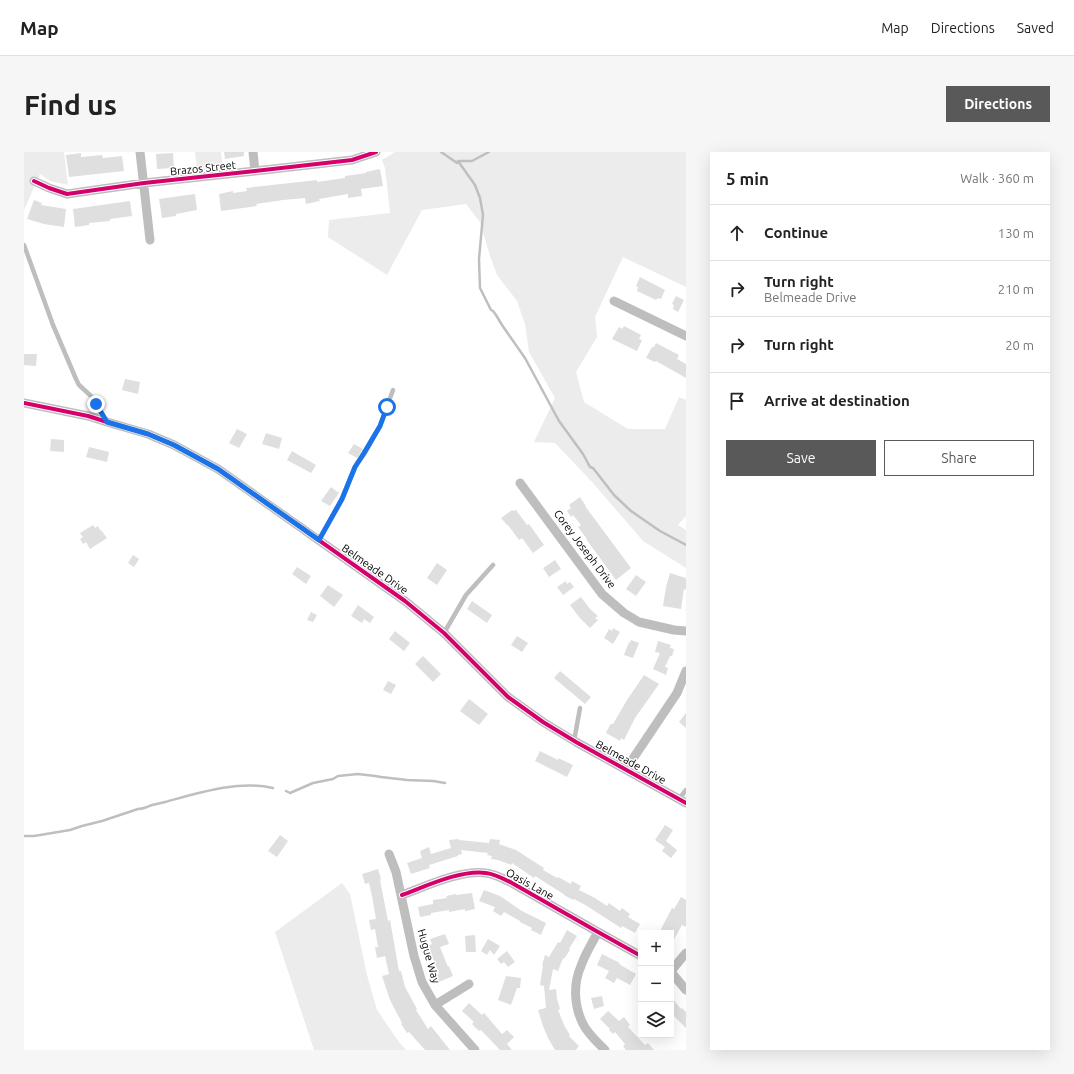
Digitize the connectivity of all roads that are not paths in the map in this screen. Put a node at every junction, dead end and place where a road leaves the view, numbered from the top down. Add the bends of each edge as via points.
1 (140, 152) edge
2 (253, 152) edge
3 (376, 152) edge
4 (255, 171) junction
5 (34, 181) dead end
6 (144, 183) junction
7 (150, 240) dead end
8 (24, 245) edge
9 (614, 301) dead end
10 (686, 336) edge
11 (393, 390) dead end
12 (24, 403) edge
13 (107, 422) junction
14 (520, 483) dead end
15 (319, 540) junction
16 (492, 565) dead end
17 (686, 631) edge
18 (444, 633) junction
19 (686, 671) edge
20 (580, 708) dead end
21 (574, 740) junction
22 (626, 769) junction
23 (686, 790) edge
24 (682, 801) edge
25 (389, 854) dead end
26 (402, 896) junction
27 (598, 932) junction
28 (686, 953) edge
29 (638, 954) edge
30 (674, 968) edge
31 (674, 976) edge
32 (469, 984) dead end
33 (686, 990) edge
34 (435, 1006) junction
35 (475, 1050) edge
36 (605, 1050) edge

1 - 6 street
2 - 4 street
3 - 4 street, Brazos Street via 352,160
4 - 6 street, Brazos Street
5 - 6 street, Brazos Street via 68,194
6 - 7 street
8 - 13 lane via 76,379 91,396
9 - 10 street
11 - 15 lane via 380,426 355,467 342,499
12 - 13 street, Belmeade Drive
13 - 15 street, Belmeade Drive via 174,445 218,469
14 - 17 street, Corey Joseph Drive via 602,594 639,622
15 - 18 street, Belmeade Drive via 405,601
16 - 18 lane via 466,595
18 - 21 street, Belmeade Drive via 508,696 543,722
19 - 22 street via 677,693
20 - 21 lane
21 - 22 street, Belmeade Drive
22 - 24 street, Belmeade Drive
23 - 24 lane
25 - 26 street, Hugue Way
26 - 27 street, Oasis Lane via 460,875 486,873 512,883
26 - 34 street, Hugue Way via 418,969
27 - 29 street, Oasis Lane
27 - 36 street via 578,974 576,998 577,1010 583,1025
28 - 30 street
31 - 33 street
32 - 34 street
34 - 35 street, Hugue Way

